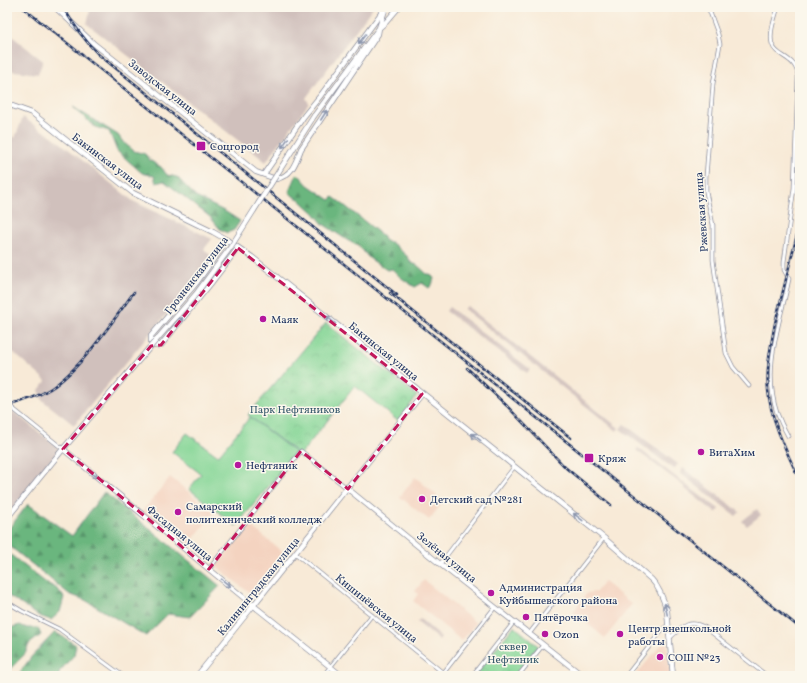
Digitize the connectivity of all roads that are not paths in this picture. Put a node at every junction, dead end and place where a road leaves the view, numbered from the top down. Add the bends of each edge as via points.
1 (55, 7) edge
2 (386, 7) edge
3 (399, 7) edge
4 (708, 7) edge
5 (778, 7) edge
6 (379, 28) junction
7 (799, 85) edge
8 (7, 104) edge
9 (264, 174) junction
10 (228, 240) junction
11 (238, 248) junction
12 (214, 259) junction
13 (151, 346) junction
14 (749, 386) dead end
15 (422, 394) junction
16 (7, 404) edge
17 (788, 436) dead end
18 (62, 449) junction
19 (514, 467) junction
20 (348, 488) junction
21 (7, 518) edge
22 (604, 538) junction
23 (296, 554) junction
24 (440, 564) junction
25 (209, 569) junction
26 (7, 602) edge
27 (254, 606) junction
28 (495, 607) junction
29 (372, 615) junction
30 (514, 622) junction
31 (668, 625) junction
32 (529, 634) junction
33 (670, 638) junction
34 (543, 645) junction
35 (330, 667) junction
36 (442, 674) edge
37 (123, 676) edge
38 (198, 676) edge
39 (323, 676) edge
40 (342, 676) edge
41 (447, 676) edge
42 (472, 676) edge
43 (518, 676) edge
44 (583, 676) edge
45 (626, 676) edge
46 (673, 676) edge
47 (767, 676) edge

1 - 9 main road, Заводская улица via 105,52 256,172
2 - 6 main road
2 -> 9 main road
3 - 6 main road
4 - 14 street, Ржевская улица via 720,44 713,84 706,177 706,192 713,225 713,260 723,345 733,367
5 - 7 street via 772,29 772,45 796,67
9 -> 6 main road via 276,179 288,174 317,124 378,34
6 - 13 main road, Грозненская улица, bridge via 314,116 230,248 196,294
7 - 17 street via 794,188 784,262 784,270 789,279 773,346 771,370 772,396 777,414
8 - 10 main road, Бакинская улица via 32,113 133,193
10 - 11 main road, Бакинская улица
10 - 12 main road
11 - 12 main road
13 -> 11 main road via 161,345
15 -> 11 main road, Бакинская улица
12 - 13 main road via 151,336
13 - 18 main road, Грозненская улица
19 -> 15 main road, Бакинская улица
15 - 20 main road, Калининградская улица
16 - 18 street, Фасадная улица
18 - 21 main road, Грозненская улица
18 -> 25 main road, Фасадная улица
22 -> 19 main road, Бакинская улица
19 - 24 street
20 - 23 main road, Калининградская улица
20 - 24 main road, Зелёная улица
20 - 25 street, Зелёная улица via 302,451
31 -> 22 main road, Бакинская улица via 666,606 655,583
22 - 32 street
23 - 27 main road, Калининградская улица
23 - 29 street, Кишинёвская улица
24 - 28 main road, Зелёная улица
25 -> 27 main road, Фасадная улица
26 - 37 street via 59,629
27 - 35 main road, Фасадная улица
27 - 38 main road, Калининградская улица
28 - 30 main road, Зелёная улица
28 - 36 street
29 - 35 street
29 - 36 street, Кишинёвская улица
30 - 32 main road, Зелёная улица
30 - 42 street
31 - 33 main road, Бакинская улица
31 - 45 street
32 - 34 main road, Зелёная улица
33 - 46 main road, Бакинская улица
33 - 47 street via 685,625 698,624
34 - 43 street
34 - 44 main road, Зелёная улица
35 - 39 street
35 - 40 main road, Фасадная улица
36 - 41 street, Кишинёвская улица

